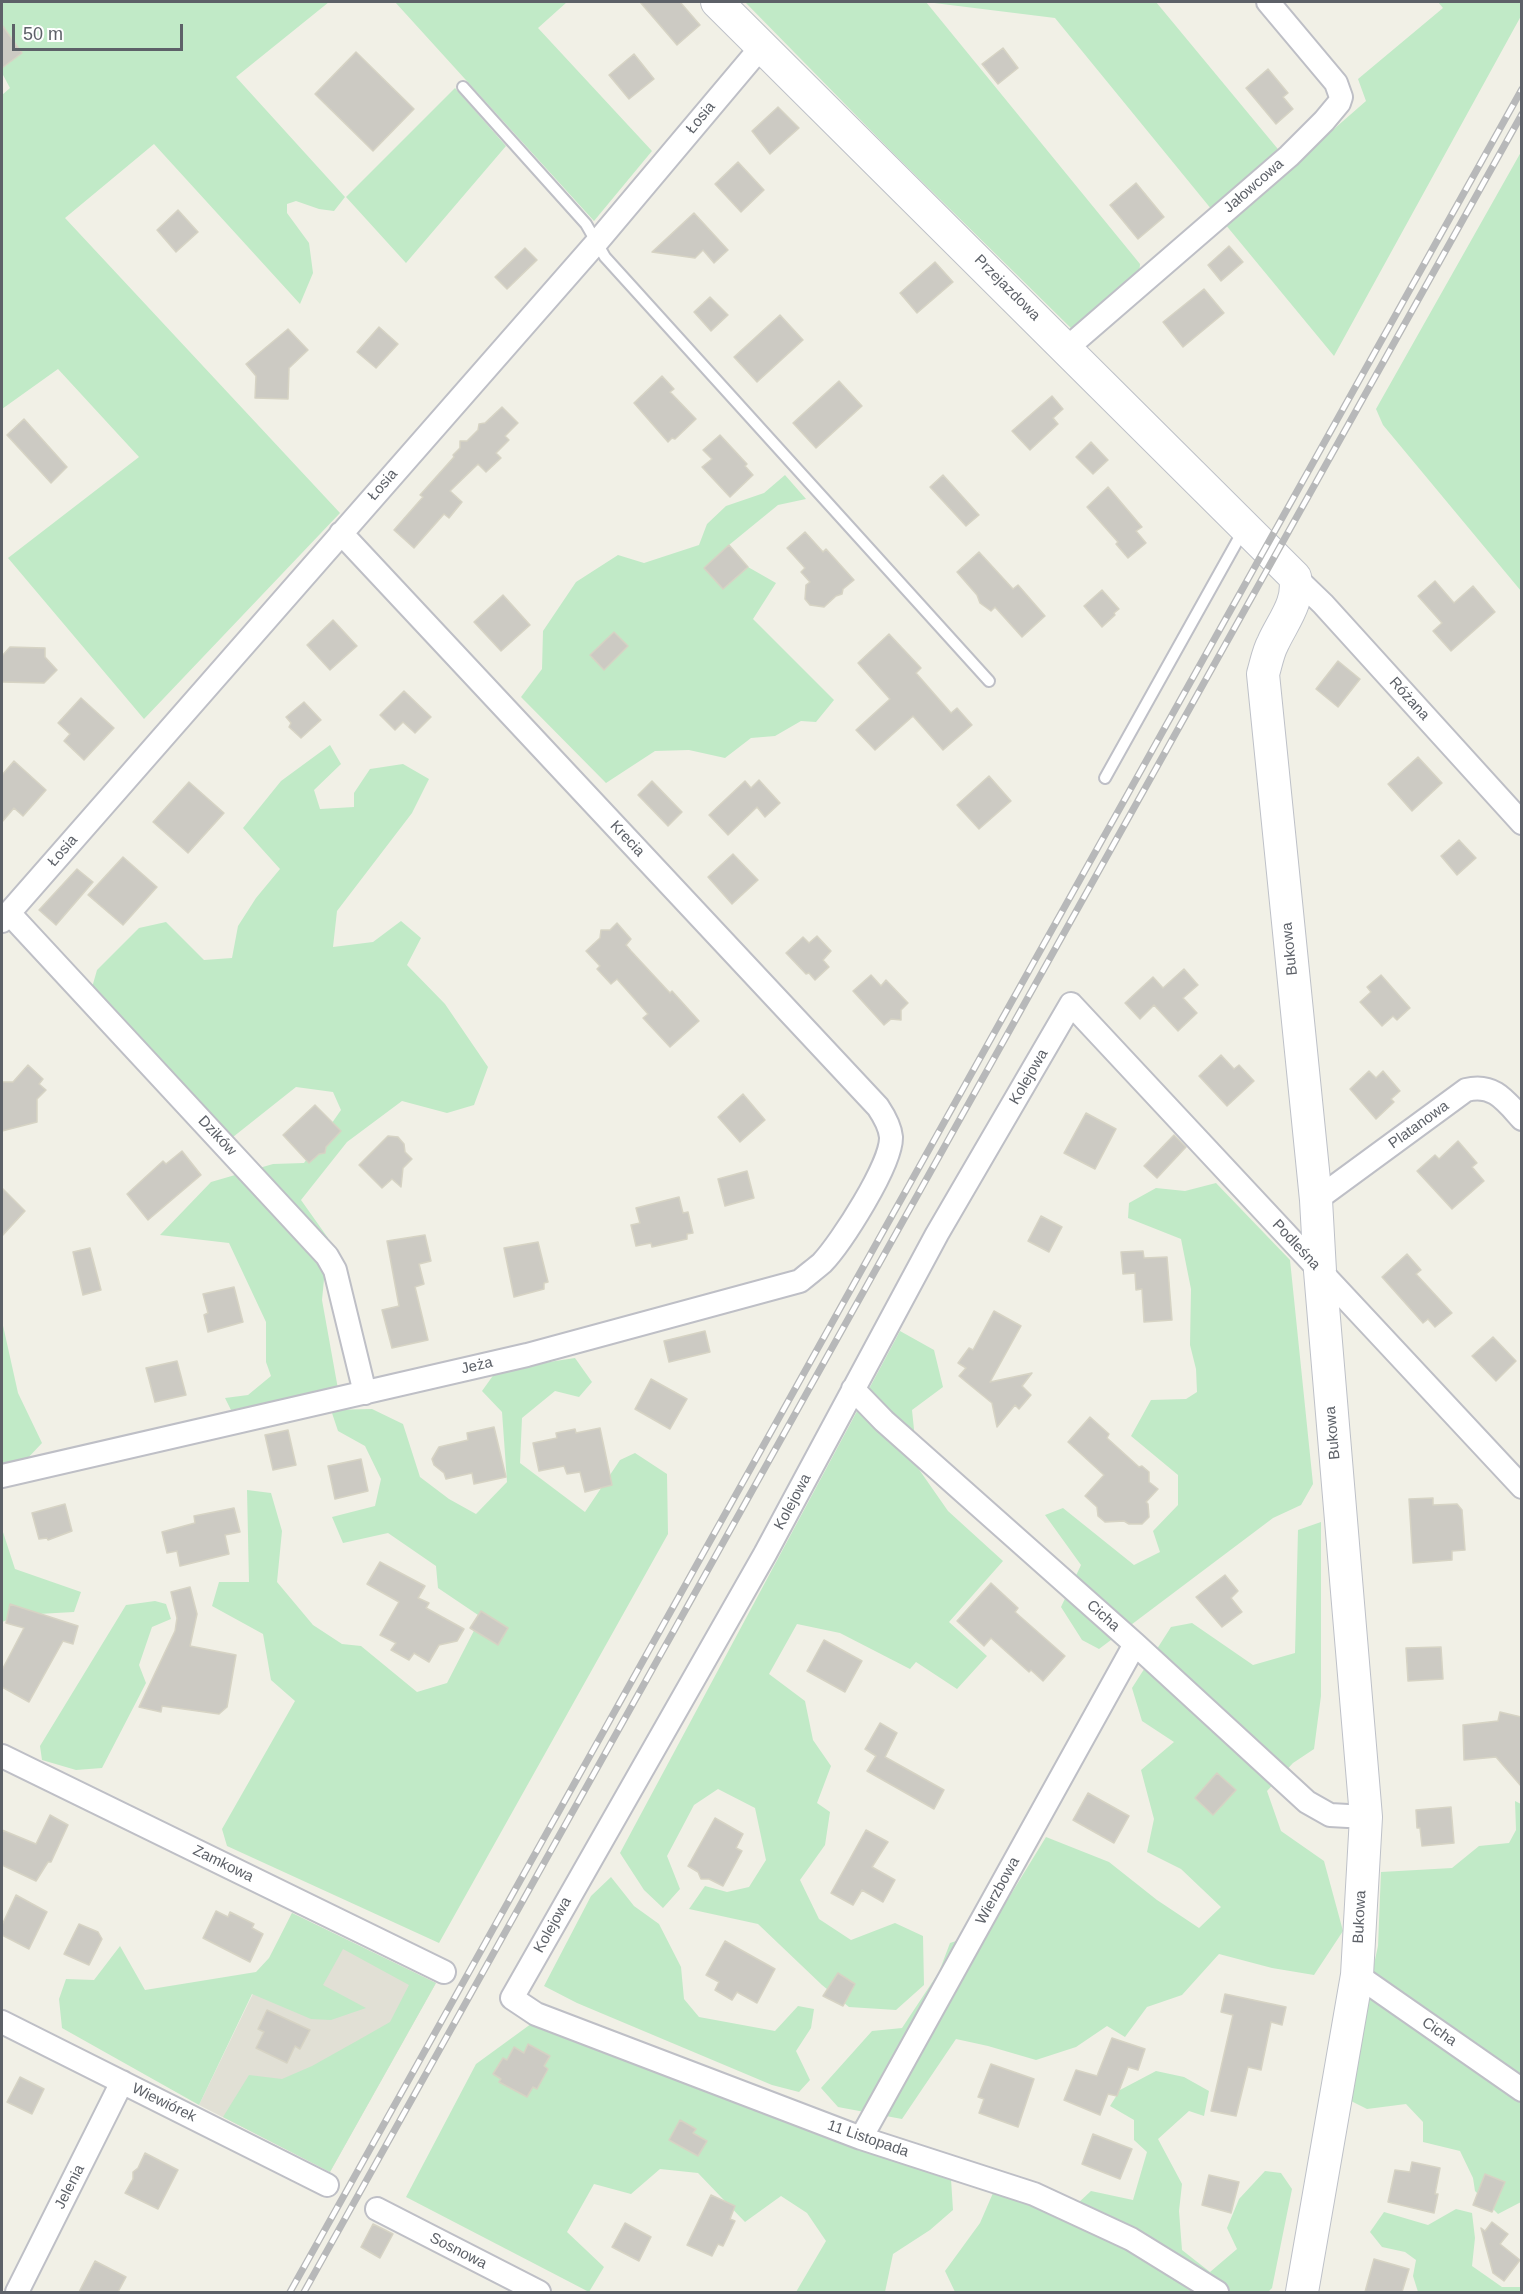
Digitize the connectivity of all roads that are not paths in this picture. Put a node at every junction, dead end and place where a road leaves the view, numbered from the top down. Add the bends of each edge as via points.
1 (717, 2) edge
2 (1268, 2) edge
3 (762, 46) junction
4 (464, 87) dead end
5 (597, 242) junction
6 (1067, 348) junction
7 (1248, 529) junction
8 (341, 533) junction
9 (1295, 577) junction
10 (989, 681) dead end
11 (1105, 778) dead end
12 (1521, 824) edge
13 (5, 917) edge
14 (1071, 1004) joint
15 (1521, 1119) edge
16 (887, 1156) joint
17 (1316, 1200) junction
18 (1320, 1271) junction
19 (853, 1389) junction
20 (365, 1393) junction
21 (2, 1476) edge
22 (1521, 1486) edge
23 (1135, 1644) junction
24 (2, 1756) edge
25 (1366, 1817) junction
26 (444, 1972) dead end
27 (1357, 1974) junction
28 (512, 1998) joint
29 (2, 2022) edge
30 (123, 2082) junction
31 (1521, 2090) edge
32 (861, 2138) junction
33 (327, 2185) dead end
34 (377, 2209) dead end
35 (16, 2292) edge
36 (538, 2292) edge
37 (1217, 2292) edge
38 (1302, 2292) edge

1 - 3 street, Przejazdowa
2 - 6 street, Jałowcowa via 1336,83 1341,92 1339,103 1289,156
3 - 5 street, Łosia
3 - 6 street, Przejazdowa
4 - 5 lane via 586,224
5 - 8 street, Łosia
5 - 10 lane via 604,257
6 - 7 street, Przejazdowa
7 - 9 street, Przejazdowa
7 - 11 lane via 1239,538
8 - 13 street, Łosia
8 - 16 street, Krecia via 878,1107 890,1131
9 - 12 street, Różana
9 - 17 street, Bukowa via 1292,607 1271,645 1263,674
13 - 20 street, Dzików via 315,1239 335,1270
14 - 18 street, Podleśna
14 - 19 street, Kolejowa via 937,1234
15 - 17 street, Platanowa via 1489,1089 1466,1090
16 - 20 street, Jeża via 844,1233 822,1262 800,1281 527,1355
17 - 18 street, Bukowa
18 - 22 street, Podleśna
18 - 25 street, Bukowa
19 - 23 street, Cicha
19 - 28 street, Kolejowa via 765,1554
20 - 21 street, Jeża
23 - 25 street, Cicha via 1307,1802 1330,1815
23 - 32 street, Wierzbowa
24 - 26 street, Zamkowa
25 - 27 street, Bukowa
27 - 31 street, Cicha
27 - 38 street, Bukowa
28 - 32 street, 11 Listopada via 536,2014
29 - 30 street, Wiewiórek
30 - 33 street, Wiewiórek
30 - 35 street, Jelenia
32 - 37 street, 11 Listopada via 1034,2194 1131,2239
34 - 36 street, Sosnowa

